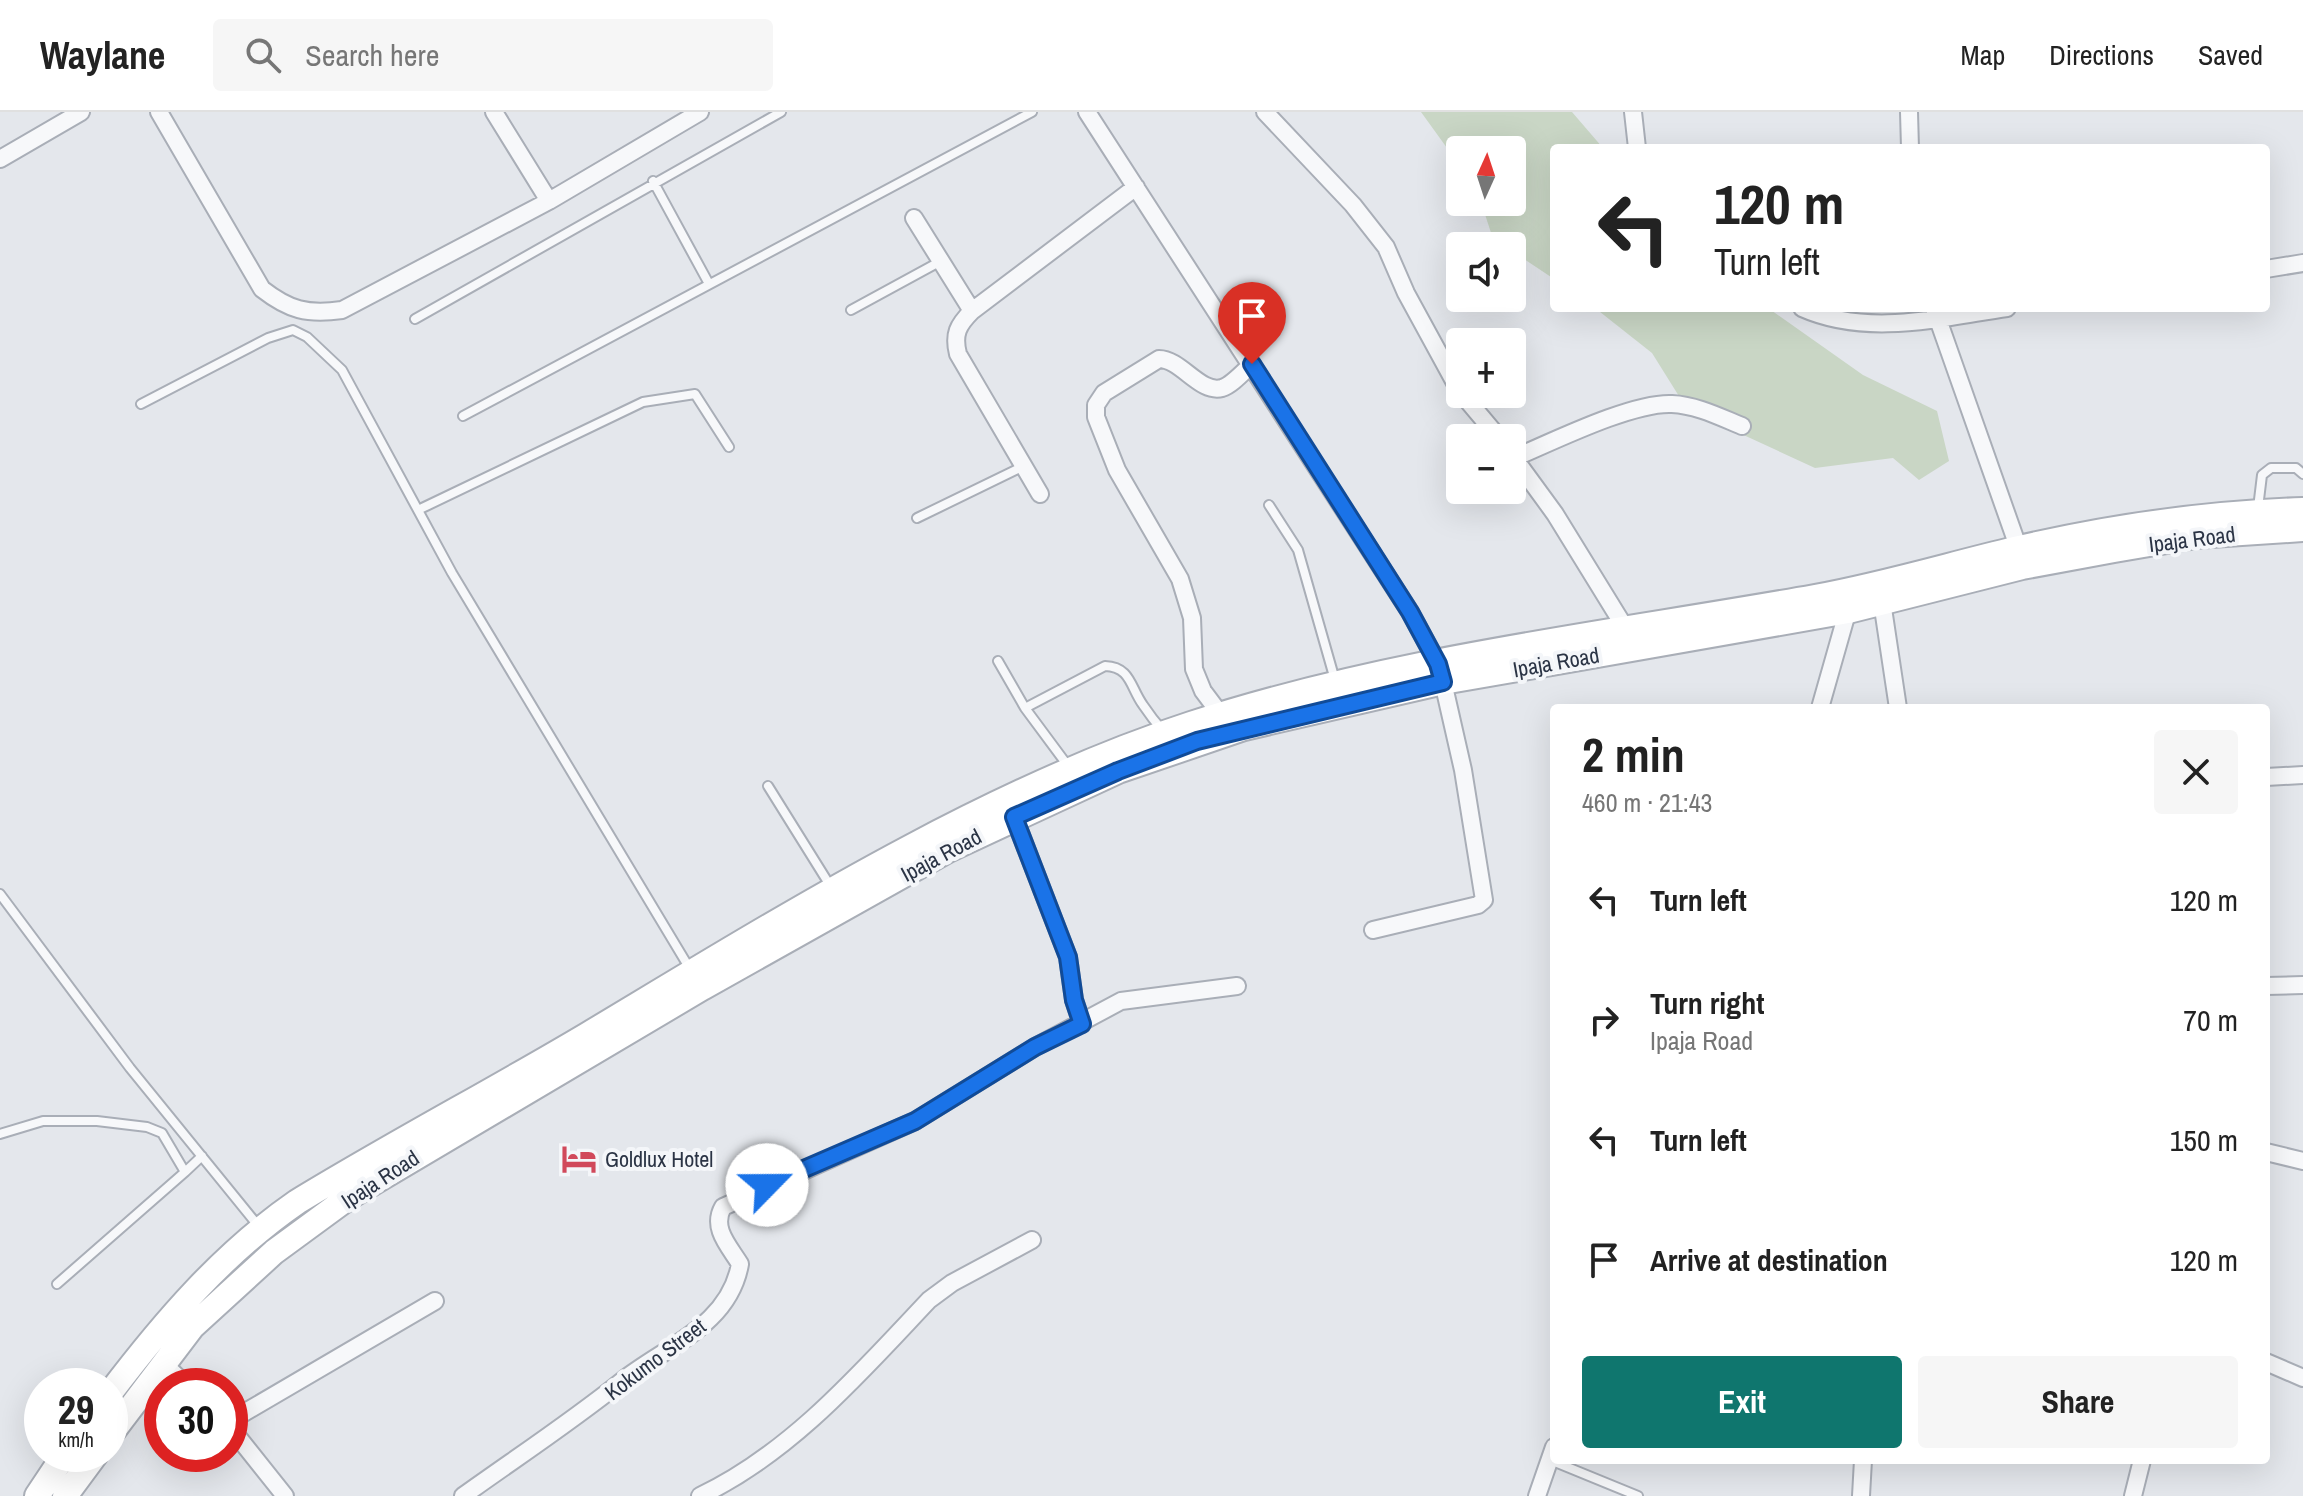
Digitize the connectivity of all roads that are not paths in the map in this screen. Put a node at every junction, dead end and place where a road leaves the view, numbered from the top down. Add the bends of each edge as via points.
1 (81, 112) edge
2 (159, 112) edge
3 (494, 112) edge
4 (700, 112) edge
5 (781, 112) edge
6 (1032, 112) edge
7 (1087, 112) edge
8 (1265, 112) edge
9 (1633, 112) edge
10 (1909, 112) edge
11 (1637, 144) edge
12 (1910, 144) edge
13 (0, 159) edge
14 (653, 181) junction
15 (1136, 187) junction
16 (549, 201) junction
17 (914, 218) dead end
18 (941, 261) junction
19 (2303, 263) edge
20 (2270, 268) edge
21 (708, 282) junction
22 (851, 310) dead end
23 (972, 311) junction
24 (1814, 312) edge
25 (1935, 313) edge
26 (415, 319) dead end
27 (1252, 364) junction
28 (1446, 366) edge
29 (141, 404) dead end
30 (1474, 408) edge
31 (463, 416) dead end
32 (1487, 424) edge
33 (1742, 426) dead end
34 (729, 447) dead end
35 (1526, 451) edge
36 (1024, 466) junction
37 (1526, 474) edge
38 (2303, 474) edge
39 (1040, 494) dead end
40 (1269, 505) dead end
41 (420, 509) junction
42 (2303, 510) edge
43 (917, 518) dead end
44 (2258, 521) junction
45 (2303, 529) edge
46 (2021, 558) junction
47 (1880, 593) junction
48 (1851, 600) junction
49 (1624, 626) junction
50 (998, 661) dead end
51 (1441, 673) junction
52 (1339, 694) junction
53 (1821, 704) edge
54 (1897, 704) edge
55 (1025, 708) junction
56 (1221, 715) junction
57 (1165, 733) junction
58 (1117, 762) junction
59 (1070, 770) junction
60 (2303, 775) edge
61 (2270, 777) edge
62 (768, 786) dead end
63 (1014, 817) junction
64 (0, 894) edge
65 (837, 901) junction
66 (1373, 930) dead end
67 (697, 980) junction
68 (2303, 985) edge
69 (1237, 986) dead end
70 (2270, 986) edge
71 (1082, 1024) junction
72 (0, 1134) edge
73 (2270, 1153) edge
74 (202, 1156) junction
75 (2303, 1161) edge
76 (185, 1172) junction
77 (260, 1228) junction
78 (1032, 1240) dead end
79 (274, 1252) junction
80 (57, 1284) dead end
81 (435, 1301) dead end
82 (163, 1363) junction
83 (2270, 1364) edge
84 (168, 1368) edge
85 (128, 1371) edge
86 (2303, 1378) edge
87 (128, 1411) edge
88 (248, 1413) edge
89 (248, 1448) edge
90 (1550, 1459) edge
91 (1574, 1464) edge
92 (1863, 1464) edge
93 (2141, 1464) edge
94 (53, 1472) edge
95 (83, 1472) edge
96 (37, 1496) edge
97 (65, 1496) edge
98 (285, 1496) edge
99 (463, 1496) edge
100 (700, 1496) edge
101 (1537, 1496) edge
102 (1638, 1496) edge
103 (1861, 1496) edge
104 (2133, 1496) edge

1 - 13 street
2 - 16 street via 262,289 285,307 312,314 342,310
3 - 16 street
4 - 16 street
5 - 14 lane
6 - 21 lane
7 - 15 street
8 - 28 street via 1386,247
9 - 11 street
10 - 12 street
14 - 21 lane
14 - 26 lane
15 - 23 street
15 - 27 street
17 - 18 street
18 - 22 lane
18 - 23 street
19 - 20 street
21 - 31 lane
23 - 36 street via 954,339 958,354
24 - 25 street via 1878,325
25 - 46 street
27 - 51 street via 1410,612
27 - 56 street via 1224,387 1213,389 1159,359 1113,386 1096,405 1098,429 1112,460 1180,579 1192,618 1194,669
29 - 41 lane via 293,330 342,370
30 - 32 street
33 - 35 street via 1705,411 1662,404
34 - 41 lane via 695,394 643,402
36 - 39 street
36 - 43 lane
37 - 49 street
38 - 44 lane via 2285,466 2262,475
40 - 52 lane via 1298,550
41 - 67 lane via 452,573
42 - 44 main road, Ipaja Road
44 - 45 main road, Ipaja Road
44 - 46 main road, Ipaja Road via 2181,519
46 - 47 main road, Ipaja Road
47 - 48 main road, Ipaja Road
47 - 54 street
48 - 49 main road, Ipaja Road
48 - 51 main road, Ipaja Road
48 - 53 street
49 - 51 main road, Ipaja Road
50 - 55 lane
51 - 52 main road, Ipaja Road
51 - 66 street via 1484,900
52 - 56 main road, Ipaja Road
52 - 58 main road, Ipaja Road
55 - 57 lane via 1105,666 1117,666 1127,673 1141,703
55 - 59 lane
56 - 57 main road, Ipaja Road
57 - 58 main road, Ipaja Road
58 - 59 main road, Ipaja Road
58 - 63 main road, Ipaja Road
59 - 65 main road, Ipaja Road via 1003,801
60 - 61 street
62 - 65 lane
63 - 65 main road, Ipaja Road
63 - 71 street via 1068,957
64 - 74 lane
65 - 67 main road, Ipaja Road
67 - 77 main road, Ipaja Road via 338,1178
67 - 79 main road, Ipaja Road via 413,1156
68 - 70 street
69 - 71 street, Kokumo Street via 1121,1001
71 - 99 street, Kokumo Street via 915,1121 723,1207 717,1217 719,1229 740,1264 737,1282 695,1334
72 - 76 lane via 43,1121 147,1127 162,1133
73 - 75 street
74 - 76 lane
74 - 77 lane
76 - 80 lane
77 - 79 lane
77 - 85 main road, Ipaja Road via 181,1306
78 - 100 street via 929,1300 780,1448
79 - 82 main road, Ipaja Road via 192,1327
81 - 88 street
82 - 84 street
82 - 87 main road, Ipaja Road
83 - 86 street
89 - 98 street
90 - 101 street
91 - 102 lane
92 - 103 street
93 - 104 street
94 - 96 main road
95 - 97 main road

